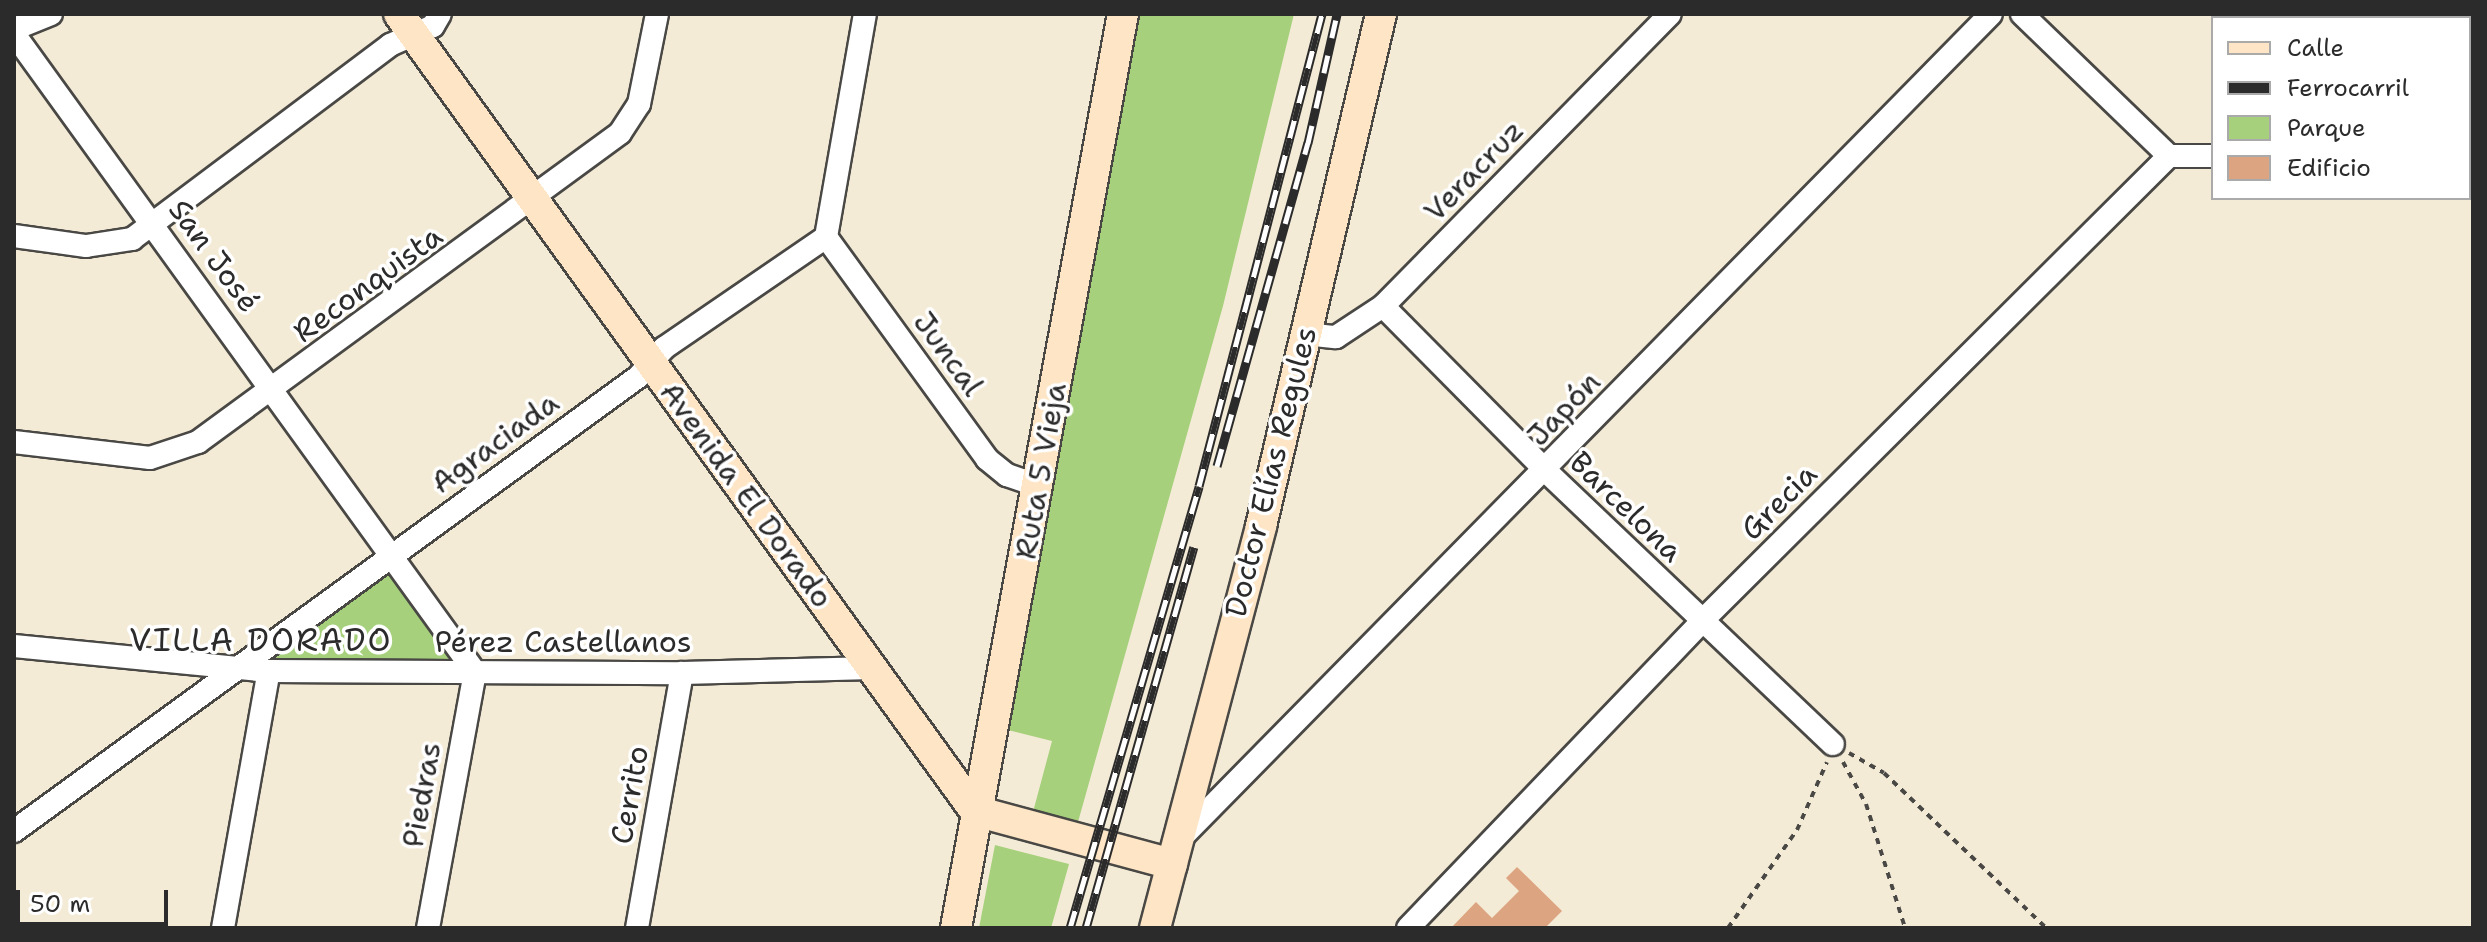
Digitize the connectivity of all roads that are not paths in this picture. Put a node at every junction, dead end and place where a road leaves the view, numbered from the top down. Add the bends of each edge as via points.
1 (51, 14) edge
2 (440, 14) edge
3 (657, 14) edge
4 (865, 14) edge
5 (1123, 14) edge
6 (1381, 14) edge
7 (1670, 14) edge
8 (1991, 14) edge
9 (2022, 14) edge
10 (406, 24) edge
11 (14, 32) edge
12 (2169, 156) junction
13 (2211, 156) edge
14 (532, 200) junction
15 (154, 224) junction
16 (14, 236) edge
17 (826, 237) junction
18 (1383, 306) junction
19 (1305, 334) junction
20 (650, 364) junction
21 (274, 390) junction
22 (14, 442) edge
23 (1546, 471) junction
24 (1039, 486) junction
25 (392, 553) junction
26 (1702, 621) junction
27 (14, 646) edge
28 (237, 667) junction
29 (873, 668) junction
30 (269, 671) junction
31 (475, 672) junction
32 (682, 673) junction
33 (1833, 744) road end
34 (975, 811) junction
35 (14, 831) edge
36 (1174, 853) junction
37 (223, 928) edge
38 (428, 928) edge
39 (637, 928) edge
40 (956, 928) edge
41 (1155, 928) edge
42 (1408, 928) edge

1 - 11 street
2 - 10 street via 433,26
3 - 14 street, Reconquista via 645,81 630,121
4 - 17 street
5 - 24 street, Ruta 5 Vieja
6 - 19 street, Doctor Elías Regules
7 - 18 street, Veracruz
8 - 23 street, Japón
9 - 12 street
10 - 14 street, Avenida El Dorado
10 - 15 street via 390,45
11 - 15 street, San José
12 - 13 street
12 - 26 street, Grecia
14 - 20 street, Avenida El Dorado
14 - 21 street, Reconquista
15 - 16 street via 132,239 109,245
15 - 21 street, San José
17 - 20 street, Agraciada via 664,348
17 - 24 street, Juncal via 987,459 1007,475
18 - 19 street, Veracruz via 1336,337
18 - 23 street, Barcelona
19 - 36 street, Doctor Elías Regules via 1261,526
20 - 25 street, Agraciada
20 - 29 street, Avenida El Dorado
21 - 22 street, Reconquista via 198,442 163,456
21 - 25 street, San José
23 - 26 street, Barcelona
23 - 36 street, Japón
24 - 34 street, Ruta 5 Vieja
25 - 28 street, Agraciada
25 - 31 street, San José
26 - 33 street, Barcelona
26 - 42 street, Grecia
27 - 28 street, Pérez Castellanos
28 - 30 street, Pérez Castellanos
28 - 35 street, Agraciada
29 - 32 street, Pérez Castellanos
29 - 34 street, Avenida El Dorado
30 - 31 street, Pérez Castellanos
30 - 37 street
31 - 32 street, Pérez Castellanos
31 - 38 street, Piedras
32 - 39 street, Cerrito
34 - 36 street
34 - 40 street, Ruta 5 Vieja
36 - 41 street, Doctor Elías Regules

